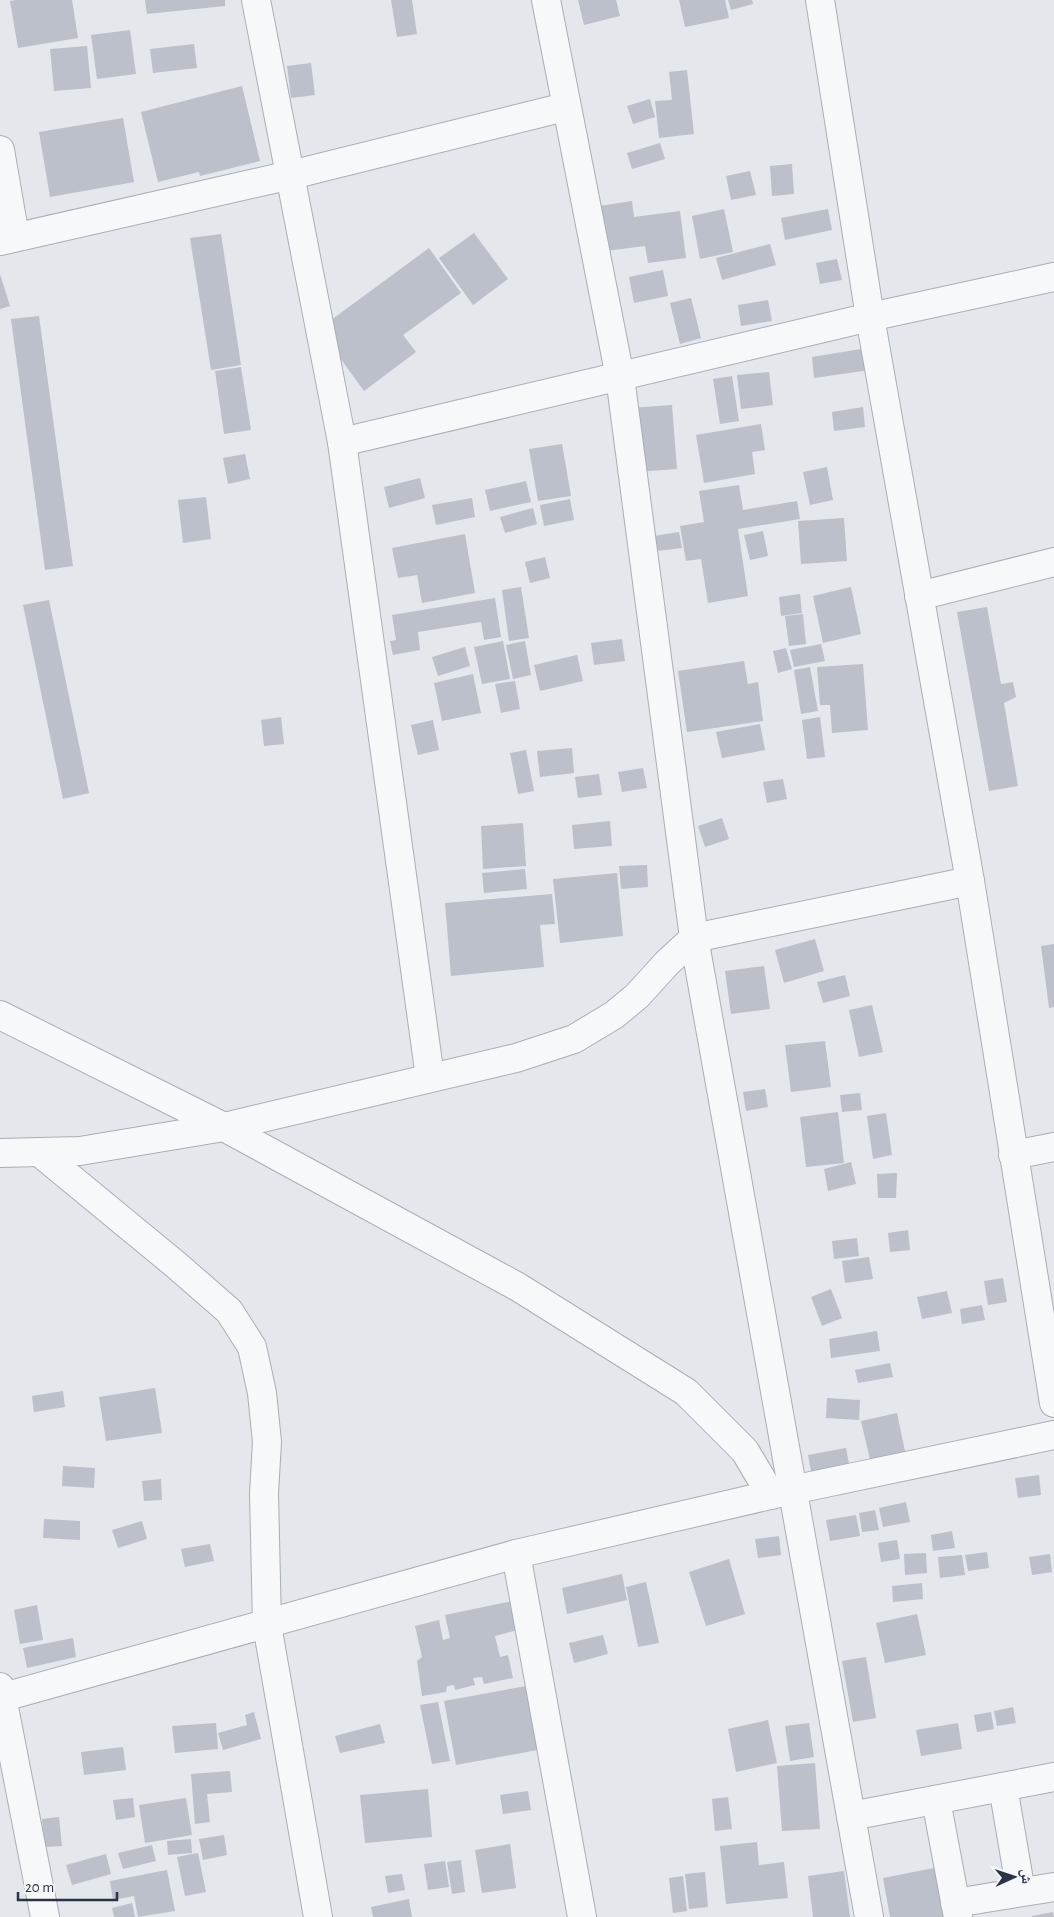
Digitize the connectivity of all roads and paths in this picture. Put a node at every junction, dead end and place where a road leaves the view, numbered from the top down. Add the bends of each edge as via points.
1 (256, 0) edge
2 (546, 0) edge
3 (820, 0) edge
4 (566, 107) junction
5 (0, 150) edge
6 (291, 175) junction
7 (8, 239) edge
8 (1054, 277) edge
9 (870, 317) junction
10 (620, 377) junction
11 (342, 442) junction
12 (1054, 562) edge
13 (919, 596) junction
14 (970, 881) junction
15 (694, 938) junction
16 (0, 1015) edge
17 (430, 1077) junction
18 (224, 1127) junction
19 (1054, 1147) edge
20 (38, 1152) junction
21 (0, 1153) edge
22 (1013, 1155) junction
23 (1054, 1403) edge
24 (1054, 1436) edge
25 (781, 1493) junction
26 (516, 1554) junction
27 (267, 1624) junction
28 (1, 1694) edge
29 (1054, 1777) edge
30 (1003, 1787) junction
31 (936, 1800) junction
32 (851, 1816) junction
33 (1054, 1887) edge
34 (1021, 1892) junction
35 (956, 1910) edge
36 (45, 1917) edge
37 (318, 1917) edge
38 (582, 1917) edge
39 (869, 1917) edge

1 - 6 street
2 - 4 street
3 - 9 street
4 - 6 street
4 - 10 street
5 - 7 street
6 - 7 street
6 - 11 street
8 - 9 street
9 - 10 street
9 - 13 street
10 - 11 street
10 - 15 street
11 - 17 street
12 - 13 street
13 - 14 street
14 - 15 street
14 - 22 street
15 - 17 street via 637,996 614,1015 574,1039 516,1058
15 - 25 street
16 - 18 street
17 - 18 street
18 - 20 street via 80,1151
18 - 25 street via 518,1286 686,1392 745,1451
19 - 22 street
20 - 21 street
20 - 27 street via 229,1311 252,1347 262,1393 267,1442 264,1493
22 - 23 street
24 - 25 street
25 - 26 street
25 - 32 street
26 - 27 street
26 - 38 street
27 - 28 street
27 - 37 street
28 - 36 street
29 - 30 street
30 - 31 street
30 - 34 street
31 - 32 street
31 - 35 street
32 - 39 street
33 - 34 street
34 - 35 street

